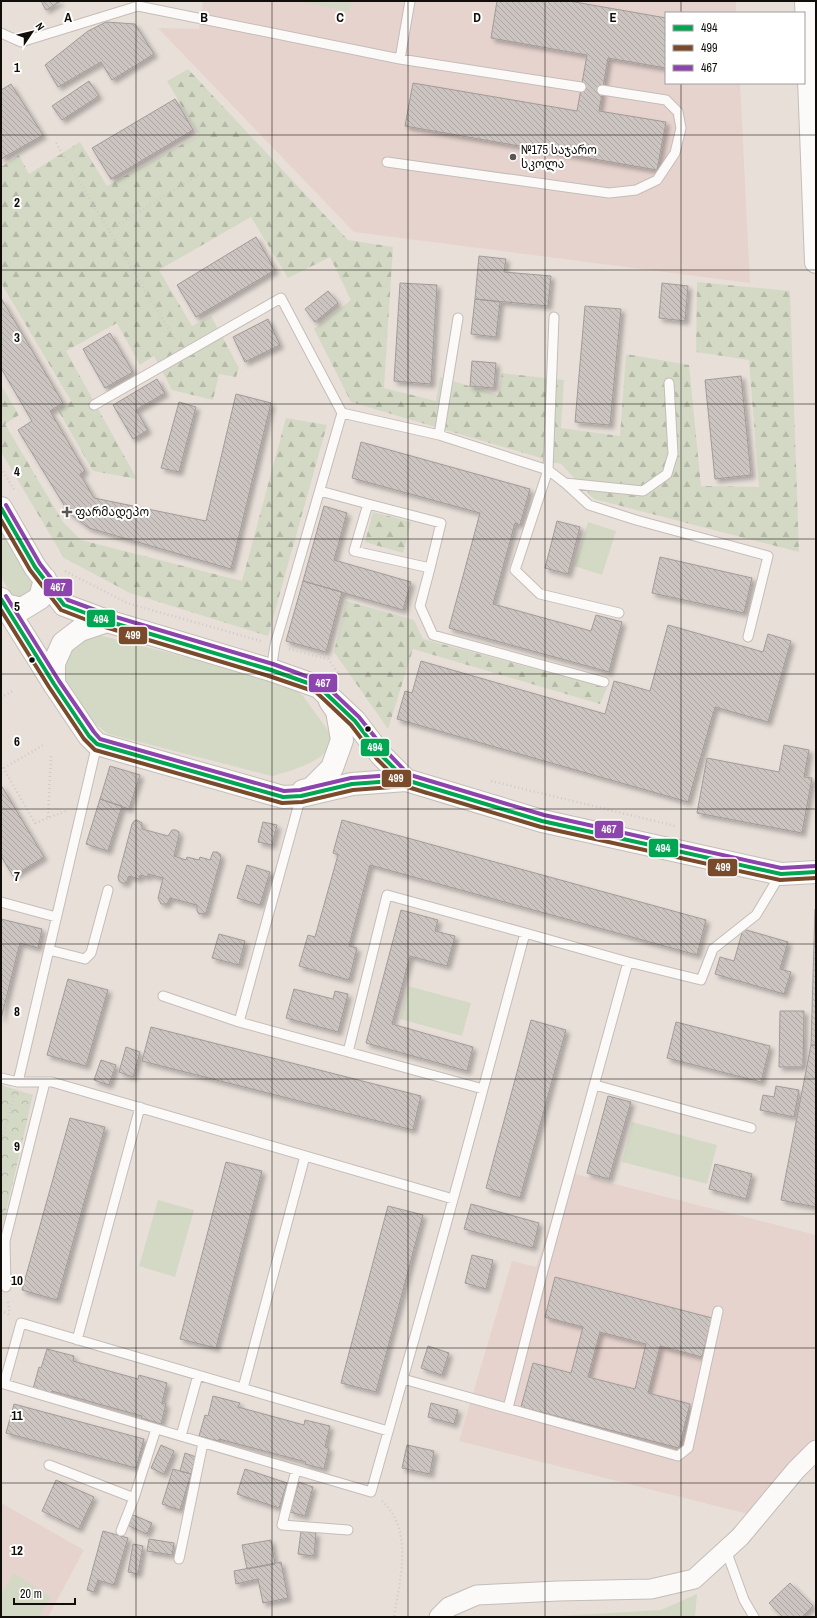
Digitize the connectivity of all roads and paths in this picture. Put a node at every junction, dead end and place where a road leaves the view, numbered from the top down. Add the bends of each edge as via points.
1 (410, 1) edge
2 (137, 4) edge
3 (809, 8) edge
4 (1, 33) edge
5 (400, 59) junction
6 (581, 87) dead end
7 (602, 90) dead end
8 (813, 111) edge
9 (56, 143) dead end
10 (387, 162) dead end
11 (200, 174) dead end
12 (109, 230) junction
13 (816, 262) edge
14 (554, 317) dead end
15 (458, 318) dead end
16 (183, 354) junction
17 (669, 383) dead end
18 (94, 405) dead end
19 (342, 413) junction
20 (439, 435) junction
21 (548, 470) junction
22 (565, 483) junction
23 (320, 491) junction
24 (368, 504) junction
25 (1, 508) edge
26 (430, 568) junction
27 (45, 579) junction
28 (3, 602) edge
29 (619, 613) dead end
30 (106, 621) junction
31 (748, 637) dead end
32 (271, 670) junction
33 (604, 682) dead end
34 (54, 684) junction
35 (319, 687) junction
36 (14, 690) dead end
37 (1, 698) edge
38 (45, 744) dead end
39 (97, 744) junction
40 (51, 755) dead end
41 (1, 764) edge
42 (4, 768) junction
43 (406, 780) junction
44 (292, 797) junction
45 (82, 804) junction
46 (48, 817) junction
47 (816, 872) edge
48 (780, 874) junction
49 (108, 890) dead end
50 (1, 902) edge
51 (56, 917) junction
52 (525, 933) junction
53 (49, 950) junction
54 (628, 962) junction
55 (163, 996) dead end
56 (239, 1022) junction
57 (348, 1052) junction
58 (1, 1078) edge
59 (18, 1082) junction
60 (45, 1082) junction
61 (595, 1084) junction
62 (483, 1090) junction
63 (140, 1107) junction
64 (751, 1128) dead end
65 (1, 1144) edge
66 (305, 1156) junction
67 (453, 1199) junction
68 (6, 1287) dead end
69 (718, 1311) dead end
70 (77, 1340) junction
71 (198, 1375) junction
72 (403, 1379) junction
73 (243, 1388) junction
74 (508, 1408) junction
75 (156, 1429) junction
76 (388, 1431) junction
77 (181, 1436) junction
78 (203, 1443) junction
79 (816, 1450) edge
80 (49, 1464) dead end
81 (296, 1470) junction
82 (371, 1492) junction
83 (134, 1498) junction
84 (348, 1530) dead end
85 (121, 1531) dead end
86 (726, 1550) junction
87 (179, 1559) dead end
88 (394, 1617) edge
89 (439, 1617) edge
90 (754, 1617) edge

1 - 5 lane
2 - 4 lane via 21,42
2 - 5 lane
3 - 8 street
5 - 6 lane
7 - 10 lane via 666,100 678,112 680,128 675,153 657,180 636,190 609,193
8 - 13 street
9 - 12 path
11 - 12 path
12 - 16 path
14 - 21 lane
15 - 20 lane
16 - 18 lane
16 - 19 lane via 281,298
17 - 22 lane via 673,454 667,474 643,491
19 - 20 lane
19 - 23 lane
20 - 21 lane
21 - 22 lane
21 - 29 lane via 515,570 540,594
22 - 31 lane via 588,505 768,556
23 - 24 lane
23 - 32 lane via 275,645
24 - 26 lane via 441,523
24 - 26 lane via 354,551
25 - 27 street
26 - 33 lane via 420,606 433,635
27 - 28 street via 40,598 22,609
27 - 30 street via 64,604
28 - 34 street
30 - 32 street
30 - 34 street via 80,630 63,643 54,663
32 - 35 street
34 - 39 street
35 - 43 street via 355,720 381,755
35 - 44 street via 337,711 342,740 332,768 311,789
36 - 37 path
38 - 42 path
39 - 44 street
39 - 45 lane
40 - 46 path
41 - 42 path
42 - 46 path via 35,823
43 - 44 street via 352,784
43 - 48 street via 542,821
44 - 56 lane
45 - 46 path
45 - 51 lane
47 - 48 street
48 - 54 lane via 756,916 713,949 701,980
49 - 53 lane via 91,953 85,958
50 - 51 lane
51 - 53 lane
52 - 54 lane
52 - 57 lane via 387,895
52 - 62 lane
53 - 59 lane
54 - 61 lane
55 - 56 lane
56 - 57 lane
57 - 62 lane
58 - 59 lane
59 - 60 lane
59 - 65 path
60 - 63 lane
60 - 68 lane via 5,1241
61 - 64 lane
61 - 74 lane
62 - 67 lane
63 - 66 lane
63 - 70 lane
66 - 67 lane
66 - 73 lane
67 - 72 lane
69 - 74 lane via 688,1448 678,1456
70 - 71 lane
70 - 75 lane via 21,1323 4,1384
71 - 73 lane
71 - 77 lane
72 - 74 lane
72 - 76 lane
73 - 76 lane
75 - 77 lane
75 - 83 lane
76 - 82 lane
77 - 78 lane
78 - 81 lane
78 - 87 lane
79 - 86 street
80 - 83 lane
81 - 82 lane
81 - 84 lane via 282,1525
82 - 88 path via 390,1509 401,1530 402,1560
83 - 85 lane
86 - 89 street via 694,1579 651,1589 477,1595 449,1607
86 - 90 lane via 744,1600

